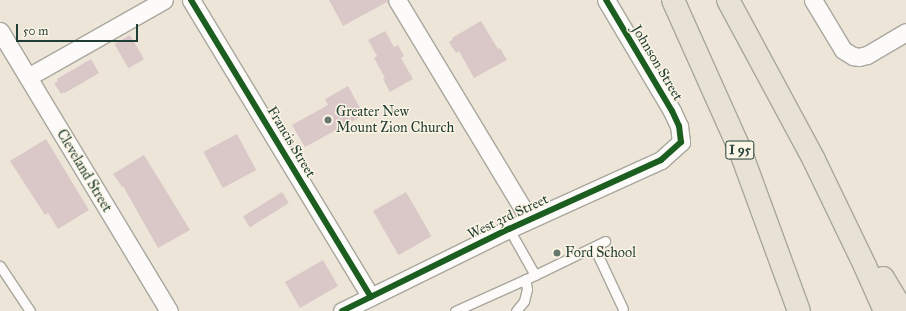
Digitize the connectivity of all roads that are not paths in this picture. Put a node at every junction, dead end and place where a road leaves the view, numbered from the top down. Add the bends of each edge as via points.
1 (164, 0) edge
2 (191, 0) edge
3 (397, 0) edge
4 (606, 0) edge
5 (673, 0) edge
6 (728, 0) edge
7 (813, 0) edge
8 (0, 30) edge
9 (906, 32) edge
10 (28, 77) junction
11 (681, 142) joint
12 (814, 160) junction
13 (529, 220) junction
14 (509, 229) junction
15 (605, 241) dead end
16 (594, 247) junction
17 (781, 259) junction
18 (0, 266) edge
19 (535, 275) junction
20 (525, 279) junction
21 (371, 297) junction
22 (623, 309) dead end
23 (30, 311) edge
24 (169, 311) edge
25 (342, 311) edge
26 (455, 311) edge
27 (516, 311) edge
28 (791, 311) edge
29 (799, 311) edge
30 (885, 311) edge
31 (903, 311) edge

1 - 10 street
2 - 21 street, Francis Street
3 - 13 street
4 - 11 street, Johnson Street via 672,111 679,126
5 - 17 highway, I 95 via 737,143
6 - 12 highway
7 - 9 street via 843,50 853,56 867,55
8 - 10 street, Cleveland Street
10 - 24 street, Cleveland Street
11 - 13 street, West 3rd Street via 661,160
12 - 30 highway
12 - 31 highway
13 - 14 street, West 3rd Street
14 - 19 lane
14 - 21 street, West 3rd Street
15 - 16 lane
16 - 19 lane
16 - 22 lane
17 - 28 highway
17 - 29 highway, I 95
18 - 23 lane
19 - 20 lane
20 - 26 lane
20 - 27 lane via 527,289 524,301
21 - 25 street, West 3rd Street

